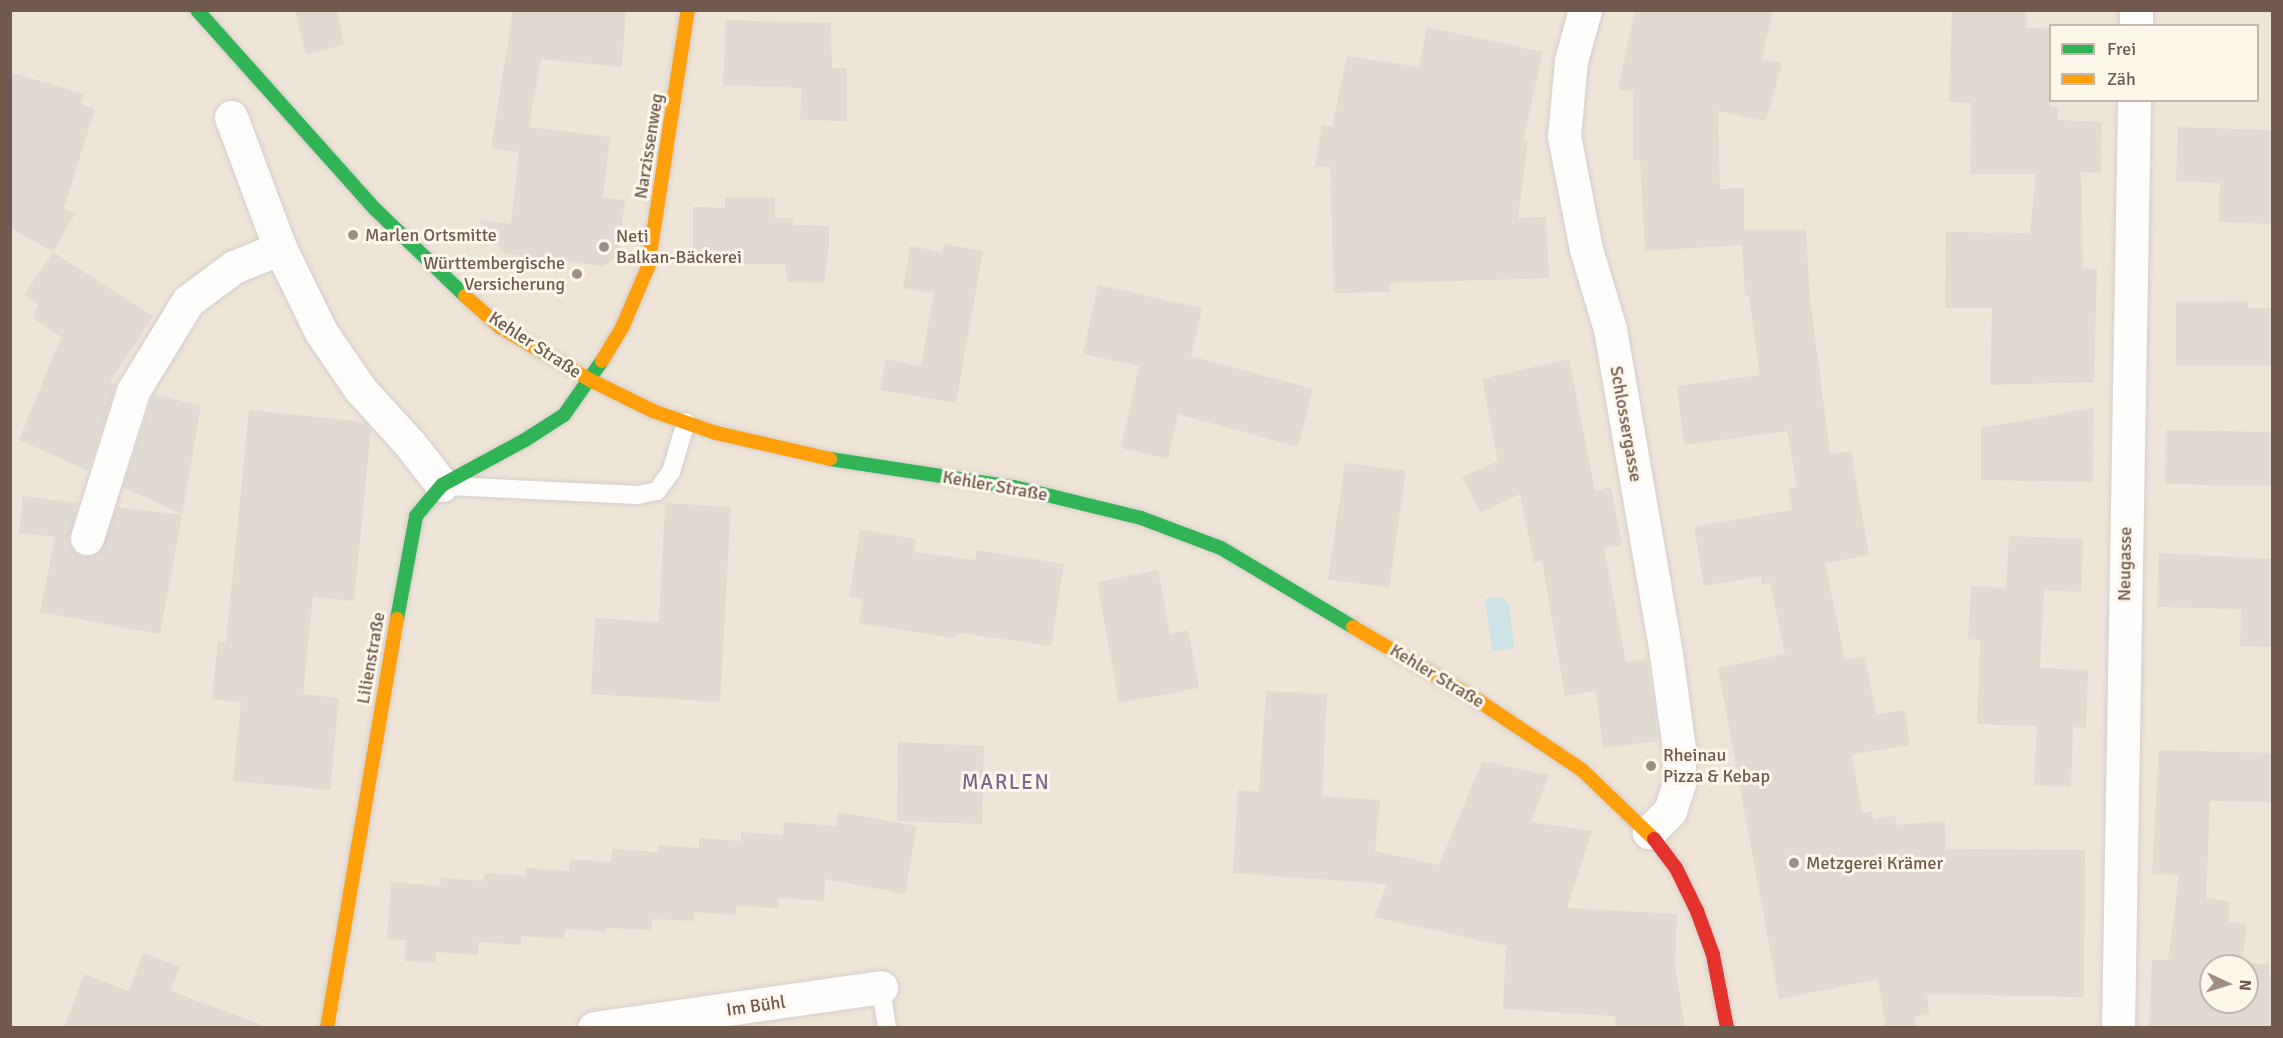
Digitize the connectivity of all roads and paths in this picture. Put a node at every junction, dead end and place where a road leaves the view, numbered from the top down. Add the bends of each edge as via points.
1 (197, 10) edge
2 (688, 10) edge
3 (1585, 10) edge
4 (2134, 102) edge
5 (231, 117) dead end
6 (280, 248) junction
7 (590, 380) junction
8 (686, 422) junction
9 (442, 485) junction
10 (87, 538) dead end
11 (1649, 832) junction
12 (881, 987) joint
13 (327, 1028) edge
14 (594, 1028) edge
15 (887, 1028) edge
16 (1727, 1028) edge
17 (2118, 1028) edge

1 - 7 main road, Kehler Straße via 375,209 438,271 500,327
2 - 7 main road, Narzissenweg via 648,267 621,328
3 - 11 street, Schlossergasse via 1572,61 1564,136 1586,249 1610,328 1679,749 1679,783 1670,811
4 - 17 street, Neugasse
5 - 6 street
6 - 9 street via 321,332 360,389
6 - 10 street via 234,267 188,301 133,391
7 - 8 main road, Kehler Straße via 653,411
7 - 9 main road, Lilienstraße via 564,415
8 - 9 lane via 670,472 657,490 638,495
8 - 11 main road, Kehler Straße via 847,463 1014,487 1141,518 1221,548 1479,701 1582,770
9 - 13 main road, Lilienstraße via 416,516 408,553
11 - 16 main road, Kehler Straße via 1676,868 1696,911 1713,955
12 - 14 street, Im Bühl
12 - 15 lane

